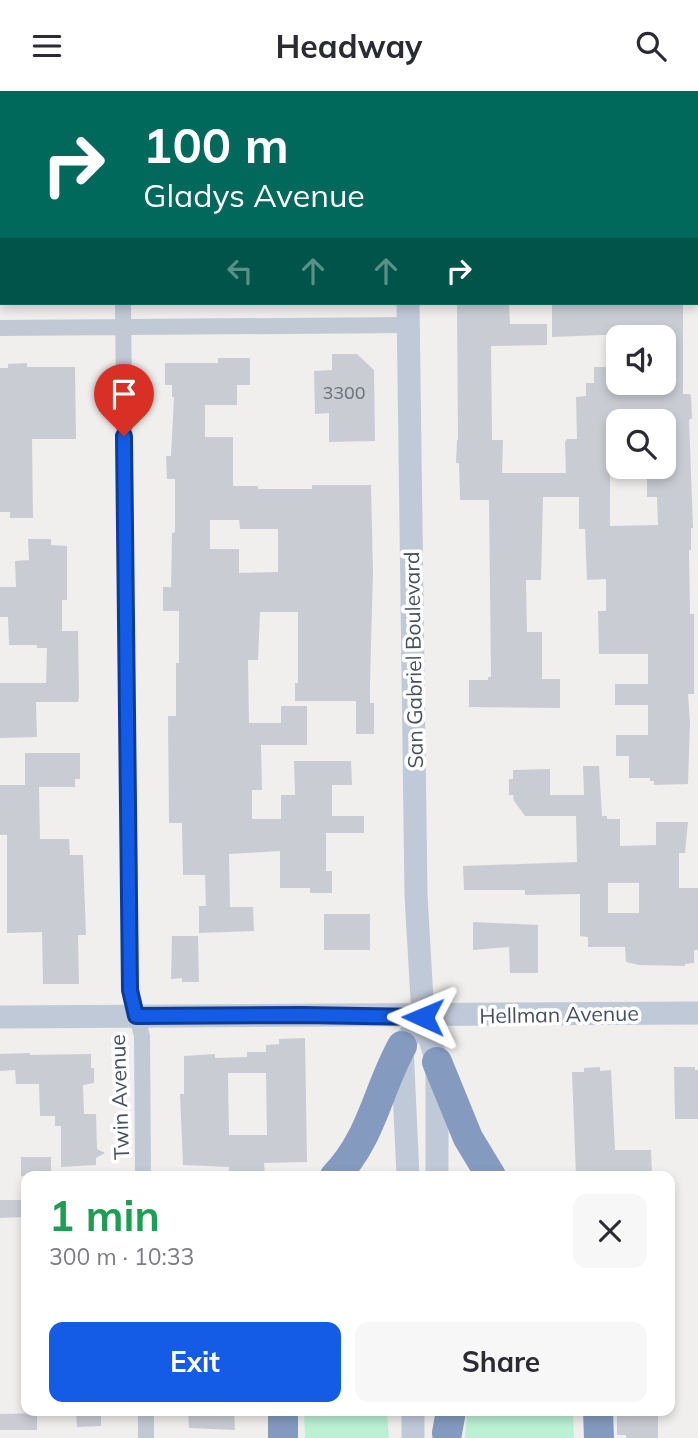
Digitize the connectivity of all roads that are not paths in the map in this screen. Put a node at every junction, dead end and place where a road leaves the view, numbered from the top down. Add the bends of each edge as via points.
1 (123, 305) edge
2 (408, 314) edge
3 (123, 327) junction
4 (0, 328) edge
5 (698, 1013) edge
6 (136, 1016) junction
7 (0, 1017) edge
8 (423, 1017) junction
9 (402, 1046) junction
10 (437, 1062) junction
11 (143, 1171) edge
12 (340, 1171) edge
13 (408, 1171) edge
14 (437, 1171) edge
15 (488, 1171) edge
16 (146, 1416) edge
17 (283, 1416) edge
18 (292, 1416) edge
19 (413, 1416) edge
20 (586, 1416) edge
21 (598, 1416) edge
22 (146, 1438) edge
23 (283, 1438) edge
24 (292, 1438) edge
25 (413, 1438) edge
26 (586, 1438) edge
27 (599, 1438) edge

1 - 3 street, Twin Avenue
2 - 3 street
2 - 8 main road, San Gabriel Boulevard via 416,895
3 - 4 street
3 - 6 street, Twin Avenue via 130,990
5 - 8 main road, Hellman Avenue
6 - 7 main road, Hellman Avenue
6 - 8 main road, Hellman Avenue
6 - 11 street, Twin Avenue via 142,1036
8 - 9 main road
8 - 10 main road, San Gabriel Boulevard
9 - 12 highway via 359,1146
9 - 13 main road
10 - 14 main road, San Gabriel Boulevard
10 - 15 highway via 468,1138
16 - 22 street
17 - 23 highway
18 - 24 highway
19 - 25 main road
20 - 26 highway
21 - 27 highway

